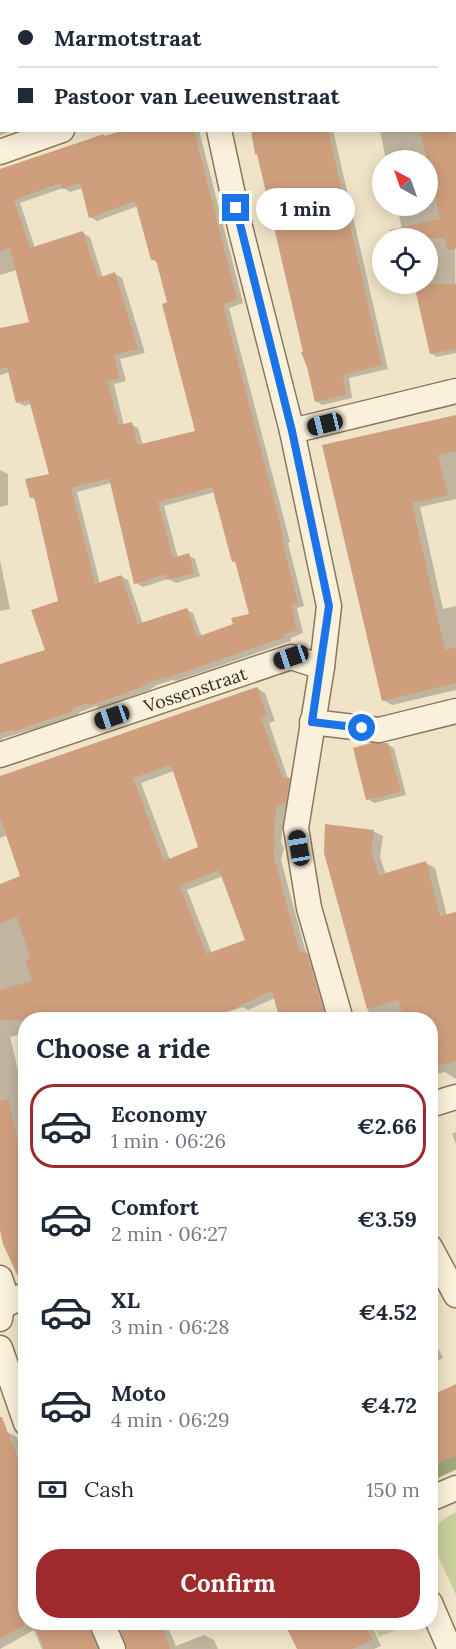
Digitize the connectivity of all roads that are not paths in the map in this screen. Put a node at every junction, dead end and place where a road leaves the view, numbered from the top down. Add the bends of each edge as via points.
1 (56, 132) edge
2 (219, 132) edge
3 (0, 152) edge
4 (456, 391) edge
5 (292, 431) junction
6 (322, 666) junction
7 (456, 711) edge
8 (312, 722) junction
9 (0, 755) edge
10 (339, 1012) edge
11 (456, 1097) edge
12 (438, 1103) edge
13 (438, 1262) edge
14 (0, 1278) edge
15 (456, 1295) edge
16 (18, 1299) edge
17 (1, 1311) edge
18 (0, 1348) edge
19 (18, 1400) edge
20 (456, 1488) edge
21 (438, 1496) edge
22 (438, 1621) edge
23 (105, 1630) edge
24 (113, 1649) edge
25 (450, 1649) edge

1 - 3 street
2 - 5 street
4 - 5 street
5 - 6 street via 329,606
6 - 8 street
6 - 9 street, Vossenstraat via 291,657
7 - 8 street via 379,730
8 - 10 street via 296,828 309,908
11 - 12 street
13 - 15 street
14 - 17 street via 4,1290
16 - 17 street
18 - 19 street
20 - 21 street
22 - 25 street
23 - 24 street

